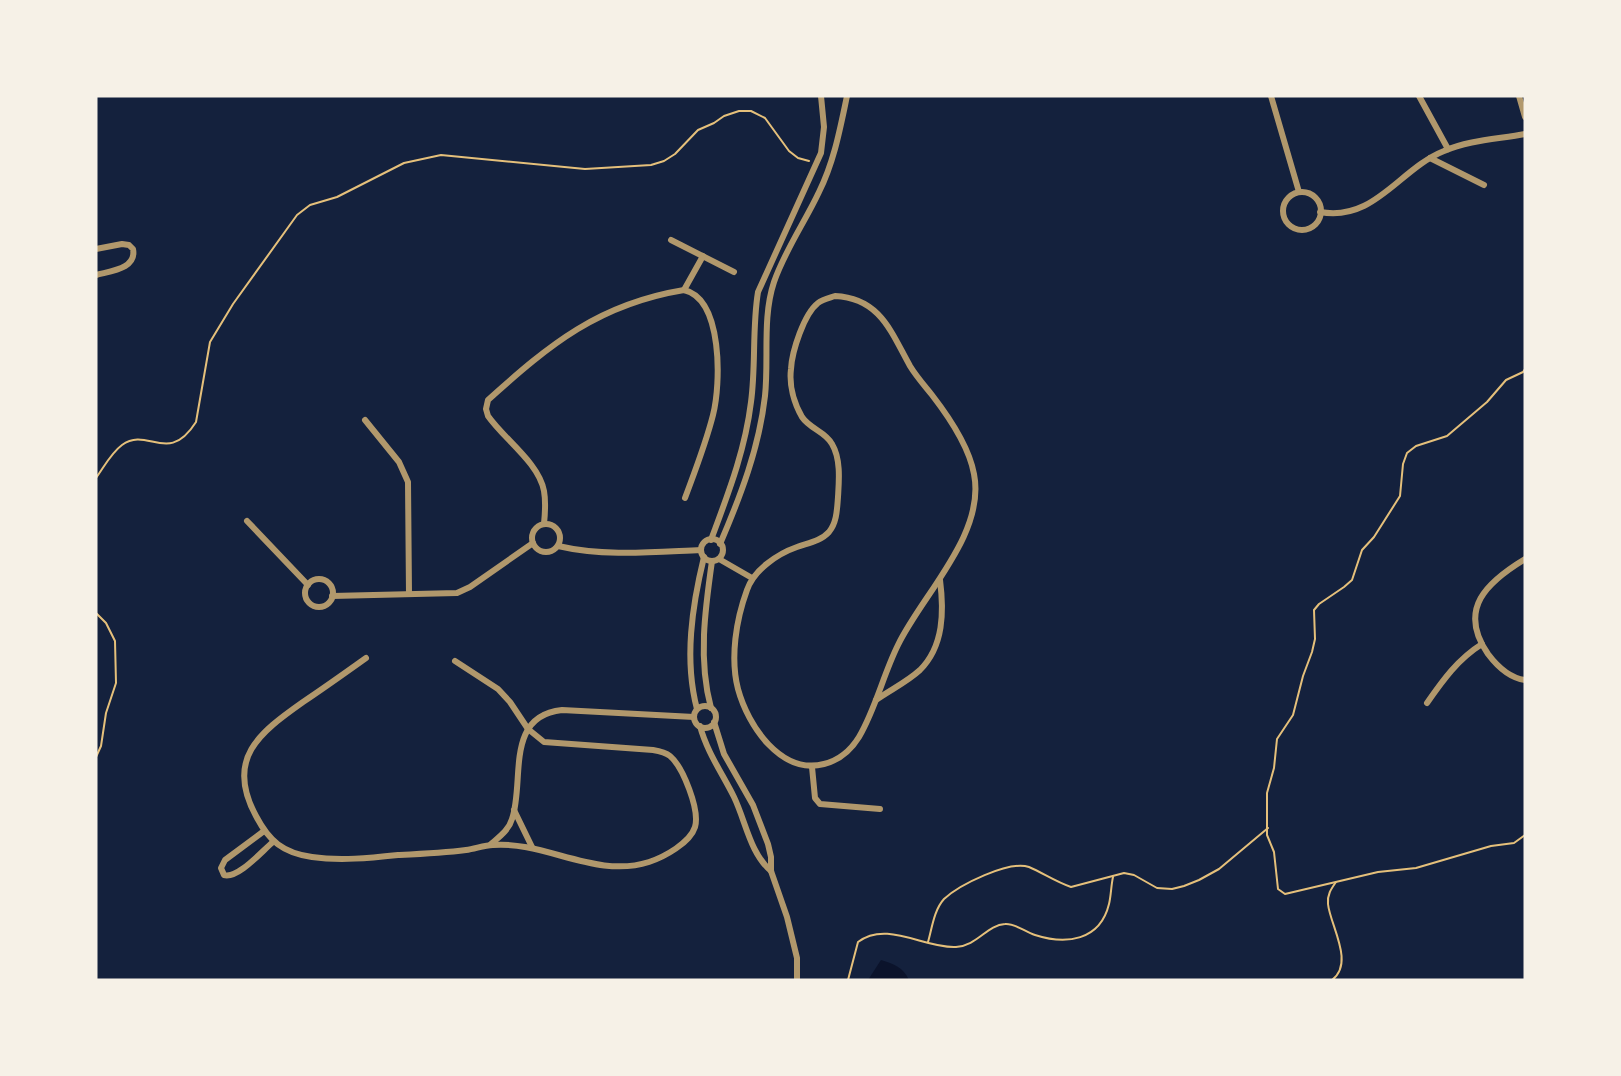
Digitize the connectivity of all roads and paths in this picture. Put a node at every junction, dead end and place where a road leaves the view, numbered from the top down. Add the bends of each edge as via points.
1 (821, 96) edge
2 (848, 96) edge
3 (1271, 96) edge
4 (1419, 96) edge
5 (1519, 96) edge
6 (1525, 117) edge
7 (1525, 134) edge
8 (1448, 149) junction
9 (1430, 158) junction
10 (817, 163) junction
11 (1484, 185) dead end
12 (1299, 192) junction
13 (1320, 212) junction
14 (671, 240) dead end
15 (96, 249) edge
16 (703, 256) junction
17 (734, 272) dead end
18 (96, 275) edge
19 (684, 290) junction
20 (1525, 369) edge
21 (365, 420) dead end
22 (96, 478) edge
23 (685, 498) dead end
24 (247, 521) dead end
25 (544, 524) junction
26 (711, 540) junction
27 (533, 543) junction
28 (720, 544) junction
29 (558, 546) junction
30 (703, 554) junction
31 (1525, 559) edge
32 (716, 560) junction
33 (752, 578) junction
34 (940, 579) junction
35 (308, 585) junction
36 (409, 594) junction
37 (332, 596) junction
38 (96, 613) edge
39 (1482, 644) junction
40 (366, 658) dead end
41 (455, 661) dead end
42 (1525, 680) edge
43 (876, 700) junction
44 (1427, 703) dead end
45 (711, 708) junction
46 (697, 709) junction
47 (694, 717) junction
48 (714, 722) junction
49 (700, 726) junction
50 (528, 729) junction
51 (96, 757) edge
52 (812, 766) junction
53 (880, 809) dead end
54 (514, 810) junction
55 (1268, 828) junction
56 (264, 831) junction
57 (1525, 835) edge
58 (273, 842) junction
59 (491, 845) junction
60 (532, 847) junction
61 (771, 871) junction
62 (1113, 877) junction
63 (1336, 882) junction
64 (928, 942) junction
65 (797, 980) edge
66 (848, 980) edge
67 (1332, 980) edge

1 - 10 street via 824,127
2 - 28 street via 827,173 774,282 765,393 755,452
3 - 12 street
4 - 8 street
5 - 6 street
7 - 8 street
8 - 9 street
9 - 11 street
9 - 13 street via 1356,210
10 - 22 path via 789,151 765,118 751,111 724,116 698,130 675,154 651,165 585,169 441,155 404,163 337,197 310,205 297,215 232,304 210,342 196,422 190,432 177,443 137,439 123,444
10 - 26 street via 758,292 746,433
12 - 13 street via 1317,199
12 - 13 street via 1284,204 1288,225 1309,229
14 - 16 street
15 - 18 street via 125,245 134,253 132,261 124,267
16 - 17 street
16 - 19 street
19 - 23 street via 700,299 710,316 717,375 714,412
19 - 25 street via 649,297 588,321 563,336 488,400 488,416 530,464 543,486
20 - 55 path via 1506,380 1447,436 1407,453 1401,496 1362,550 1352,580 1314,610 1312,652 1293,715 1277,739 1267,793
21 - 36 street via 399,462 408,482
24 - 35 street
25 - 27 street via 534,531
25 - 29 street via 556,528
26 - 28 street
26 - 30 street via 705,543
27 - 29 street via 547,552
27 - 36 street via 461,592
28 - 32 street via 723,550
29 - 30 street via 610,553
30 - 32 street
30 - 46 street via 691,642 691,676
31 - 39 street via 1494,580 1479,599 1475,626
32 - 33 street
32 - 45 street via 708,591 704,652
33 - 34 street via 775,558 826,536 834,524 838,465 835,450 829,439 803,418 793,395 791,369 808,316 819,302 835,297 854,300 880,314 969,457 975,504
33 - 52 street via 736,638 735,672 741,700 776,752 788,761
34 - 43 street via 899,642
34 - 43 street via 942,615 936,645 919,671
35 - 37 street via 322,580 331,587
35 - 37 street via 305,594 312,605 325,605
36 - 37 street
38 - 51 path via 106,622 115,641 116,683
39 - 42 street via 1504,671
39 - 44 street via 1455,665
40 - 56 street via 280,719 254,744 247,758 245,784 247,797
41 - 50 street via 498,689
43 - 52 street via 864,729 849,750 831,762
45 - 46 street
45 - 48 street via 716,715
46 - 47 street
47 - 49 street
47 - 50 street via 562,710 541,716
48 - 49 street via 708,727
48 - 61 street via 724,754 753,805 768,844
49 - 61 street via 756,854
50 - 54 street via 521,747
50 - 60 street via 549,743 666,753 685,779 696,816 692,832 684,841 658,858 638,865 590,863
52 - 53 street via 815,798 820,804
54 - 59 street via 506,829
54 - 60 street
55 - 62 path via 1219,869 1184,886 1157,888 1134,875
55 - 63 path via 1278,889 1286,894
56 - 58 street
56 - 58 street via 225,860 221,868 224,875 236,875
57 - 63 path via 1514,843 1416,868
58 - 59 street via 295,853 326,858
59 - 60 street
61 - 65 street via 788,916 797,958
62 - 64 path via 1071,887 1028,867 1017,866 978,877 944,899
62 - 64 path via 1108,906 1090,934 1071,940 1050,939 1007,923 971,944 956,947
63 - 67 path via 1329,891 1328,902 1342,962 1341,970
64 - 66 path via 881,934 864,937 855,949

